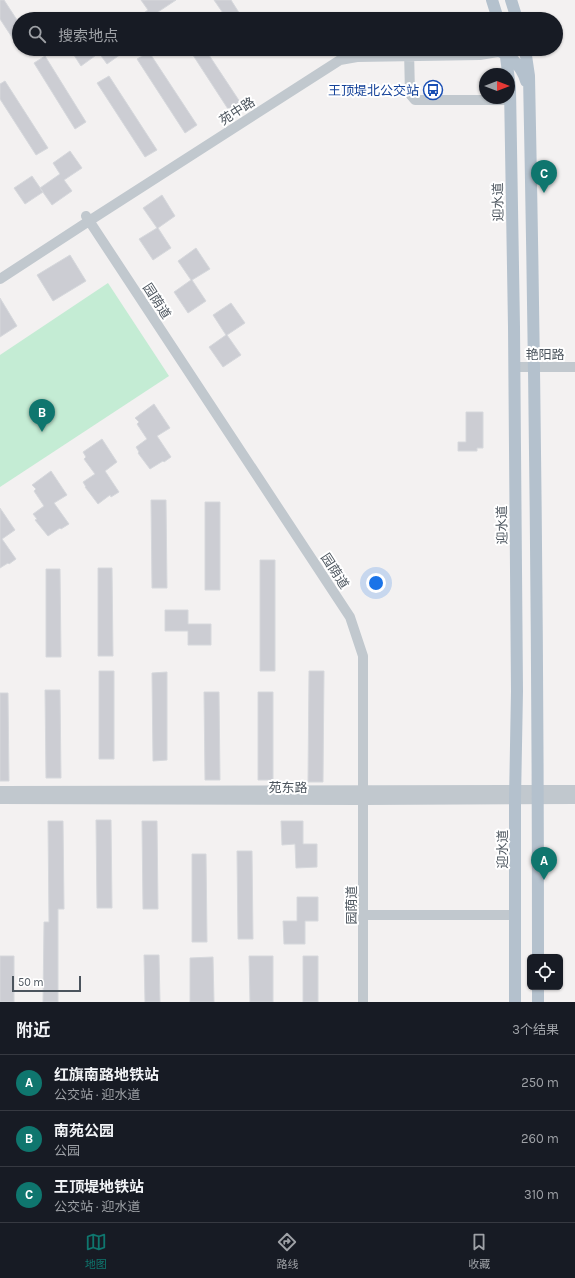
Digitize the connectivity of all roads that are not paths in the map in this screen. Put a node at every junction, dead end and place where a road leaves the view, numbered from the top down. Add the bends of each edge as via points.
1 (492, 0) edge
2 (511, 0) edge
3 (496, 12) edge
4 (515, 12) edge
5 (370, 56) edge
6 (409, 56) edge
7 (505, 56) edge
8 (509, 56) edge
9 (526, 56) edge
10 (508, 68) edge
11 (529, 89) junction
12 (479, 100) edge
13 (510, 104) edge
14 (87, 219) junction
15 (0, 272) edge
16 (0, 279) edge
17 (534, 366) junction
18 (514, 367) junction
19 (575, 367) edge
20 (575, 790) edge
21 (0, 791) edge
22 (515, 795) junction
23 (538, 795) junction
24 (363, 796) junction
25 (0, 799) edge
26 (575, 799) edge
27 (364, 915) junction
28 (516, 916) junction
29 (538, 954) edge
30 (538, 990) edge
31 (363, 1002) edge
32 (515, 1002) edge
33 (538, 1002) edge

1 - 3 main road
2 - 4 main road
5 - 14 street, 苑中路 via 340,60
6 - 12 street via 410,94 415,100
7 - 10 main road, 迎水道
8 - 11 main road via 522,72
9 - 11 main road
11 - 17 main road
13 - 18 main road, 迎水道
14 - 15 street, 苑中路
14 - 16 street, 苑中路
14 - 24 street, 园荫道 via 350,617 363,656
17 - 18 street, 艳阳路
17 - 19 street, 艳阳路
17 - 23 main road
18 - 22 main road, 迎水道 via 517,691
20 - 23 street, 苑东路
21 - 24 street, 苑东路
22 - 23 street, 苑东路
22 - 24 street, 苑东路
22 - 28 main road, 迎水道
23 - 26 street, 苑东路
23 - 29 main road
24 - 25 street, 苑东路
24 - 27 street, 园荫道
27 - 28 street
27 - 31 street, 园荫道
28 - 32 main road, 迎水道
30 - 33 main road

